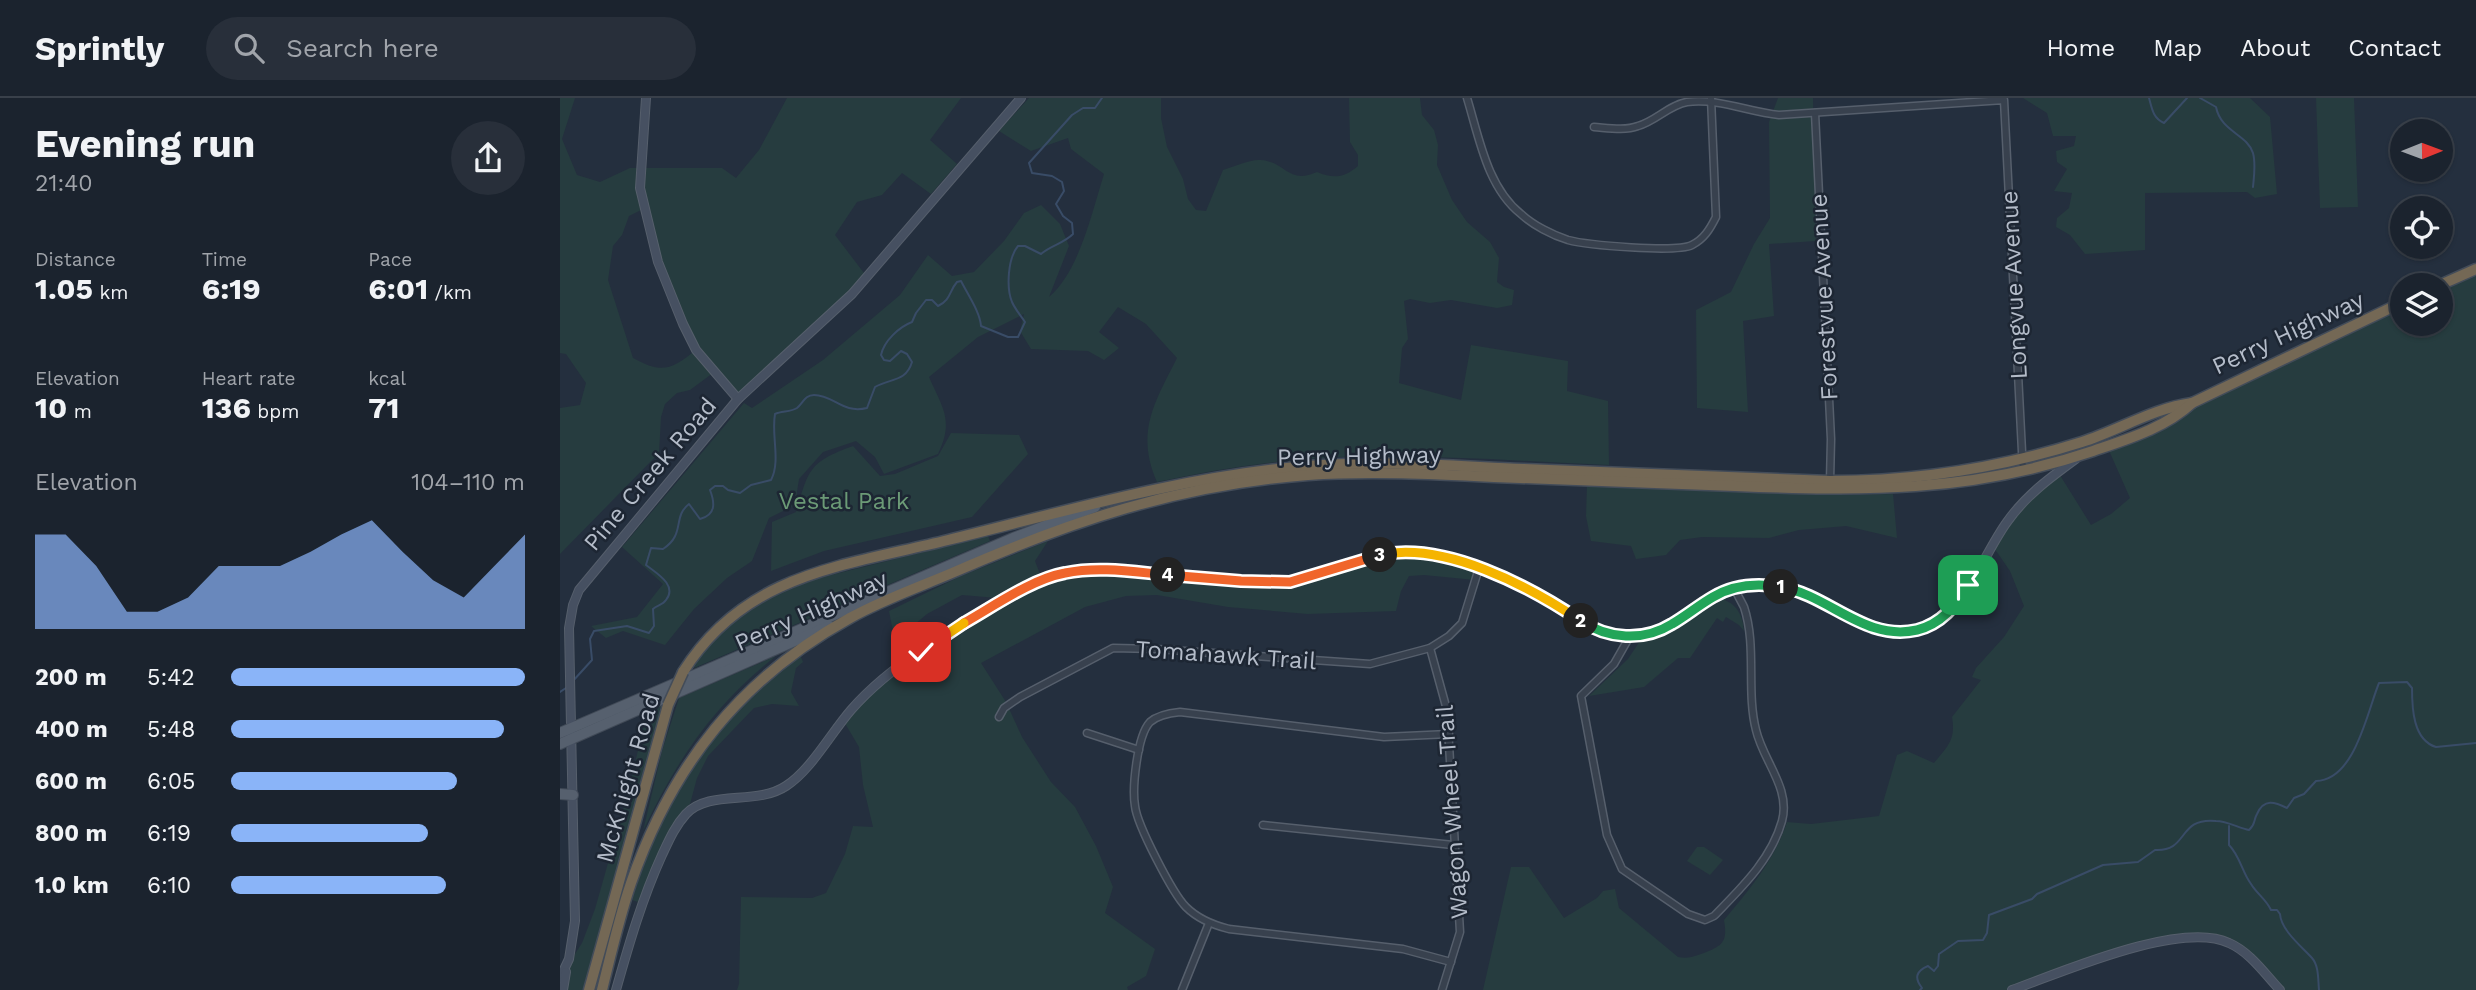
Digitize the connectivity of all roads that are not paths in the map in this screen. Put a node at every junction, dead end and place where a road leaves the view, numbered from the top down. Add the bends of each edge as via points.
1 (646, 98) edge
2 (1021, 98) edge
3 (1467, 98) edge
4 (1711, 99) edge
5 (1815, 113) junction
6 (1594, 127) dead end
7 (2476, 270) edge
8 (2453, 280) edge
9 (2390, 308) edge
10 (738, 399) junction
11 (2192, 402) junction
12 (2083, 441) junction
13 (2081, 455) junction
14 (2022, 458) junction
15 (2023, 471) junction
16 (1830, 481) junction
17 (1112, 501) junction
18 (1479, 568) junction
19 (1734, 588) junction
20 (852, 616) junction
21 (1630, 636) junction
22 (1430, 648) junction
23 (999, 717) dead end
24 (560, 733) edge
25 (571, 733) junction
26 (1087, 733) dead end
27 (1449, 734) junction
28 (560, 744) edge
29 (1139, 750) junction
30 (560, 794) edge
31 (573, 795) junction
32 (1263, 825) dead end
33 (1453, 845) junction
34 (1209, 923) junction
35 (1451, 962) junction
36 (566, 968) junction
37 (560, 978) edge
38 (563, 990) edge
39 (589, 990) edge
40 (602, 990) edge
41 (616, 990) edge
42 (1182, 990) edge
43 (1442, 990) edge
44 (2012, 990) edge
45 (2280, 990) edge

1 - 10 street via 640,188 659,262 696,350
2 - 10 street, Pine Creek Road via 852,294
3 - 4 street via 1498,187 1519,214 1569,240 1681,249 1700,240 1716,217
4 - 5 street via 1757,113
4 - 6 street via 1682,103 1639,126
5 - 14 street, Longvue Avenue via 2004,100
5 - 16 street, Forestvue Avenue
7 - 8 highway
9 - 11 highway, Perry Highway
10 - 25 street, Pine Creek Road via 582,585 570,618
11 - 12 highway, Perry Highway
11 - 13 highway, Perry Highway via 2176,417
12 - 13 street
12 - 14 highway, Perry Highway
13 - 15 highway, Perry Highway
13 - 19 street via 2026,499 1954,606 1926,627 1884,631 1798,590 1760,584
14 - 15 street, Longvue Avenue
14 - 16 highway, Perry Highway via 1923,476
15 - 20 highway, Perry Highway via 1934,486 1847,490 1390,473 1260,480 1173,495 1080,521
16 - 17 highway, Perry Highway via 1364,463 1234,475
17 - 25 main road, Perry Highway via 1013,538
17 - 39 highway, McKnight Road, bridge via 829,569 761,595 729,617 683,672 668,705
18 - 21 street via 1548,598 1594,629
18 - 22 street via 1462,623
18 - 41 street via 1404,551 1290,582 1090,570 1046,578 955,629 881,682 788,785 760,796 714,800 691,809 674,830 648,885
19 - 21 street via 1656,632
19 - 21 street via 1744,607 1748,631 1756,730 1778,781 1784,809 1761,863 1714,916 1701,920 1622,869 1607,835 1581,696 1614,664
20 - 25 main road, Perry Highway
20 - 40 highway, McKnight Road via 765,676 727,713 694,755 658,818 637,867
22 - 23 street, Tomahawk Trail via 1370,664 1112,648 1020,697
22 - 27 street, Wagon Wheel Trail via 1446,698
24 - 25 main road, Perry Highway
25 - 28 main road, Perry Highway
25 - 31 street, Pine Creek Road
26 - 29 street
27 - 29 street via 1384,737 1180,712 1148,724
27 - 33 street, Wagon Wheel Trail
29 - 34 street via 1134,795 1138,818 1178,898
30 - 31 main road
31 - 36 street, Pine Creek Road via 575,921
32 - 33 street
33 - 35 street, Wagon Wheel Trail via 1460,932
34 - 35 street via 1403,949
34 - 42 street
35 - 43 street, Wagon Wheel Trail
36 - 37 street, Pine Creek Road
36 - 38 street
44 - 45 street via 2149,944 2201,937 2235,945

